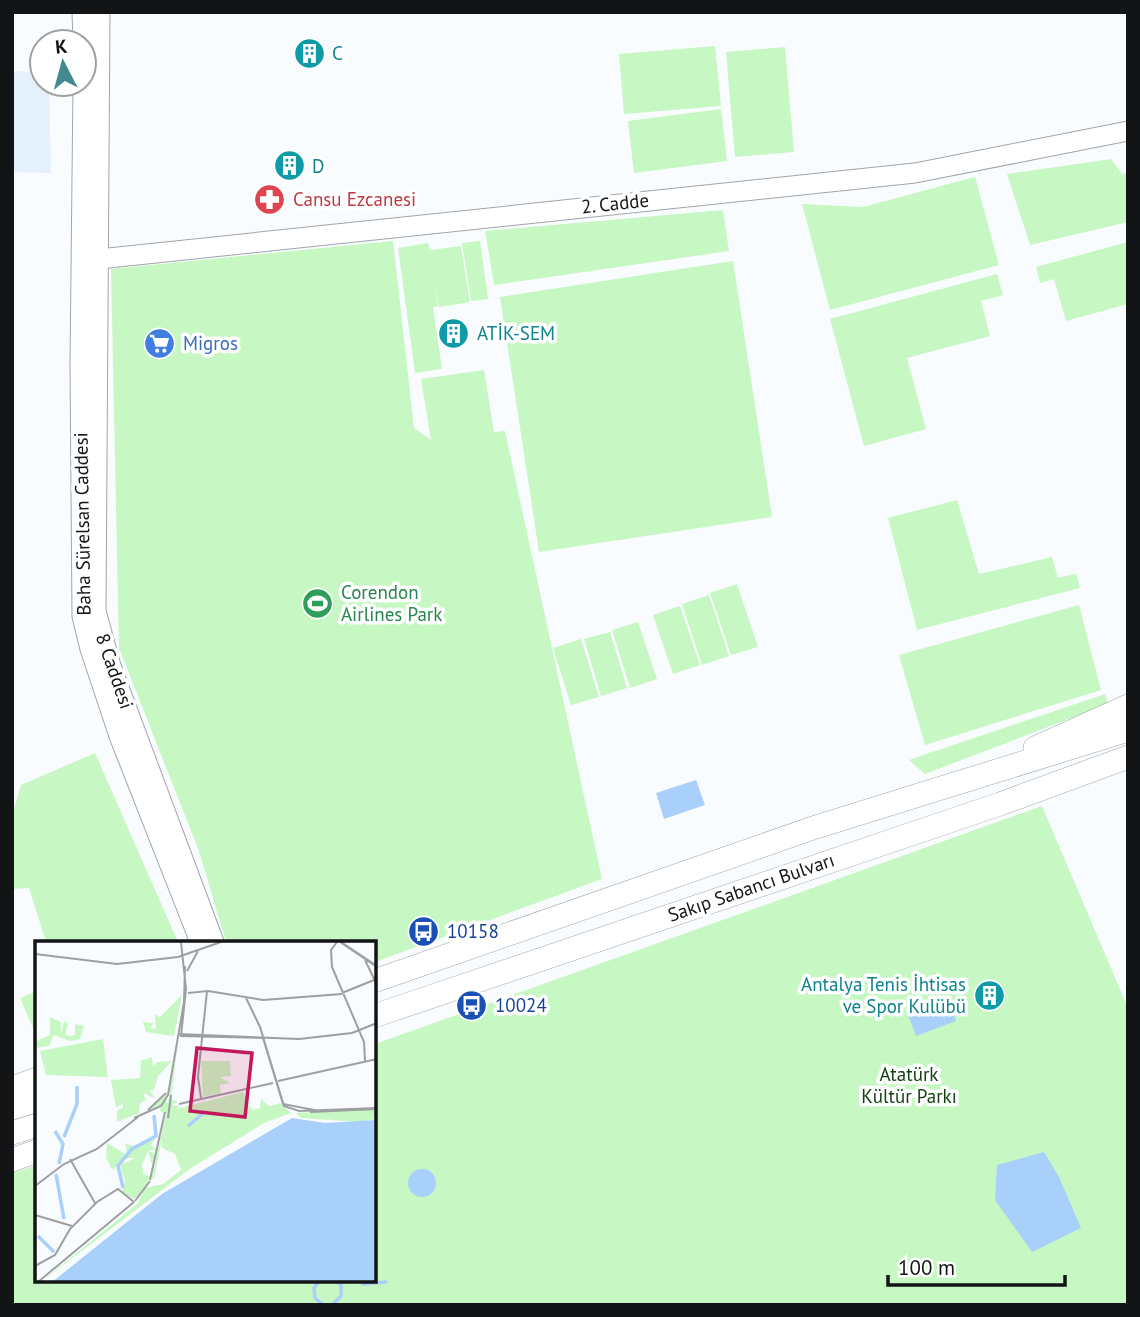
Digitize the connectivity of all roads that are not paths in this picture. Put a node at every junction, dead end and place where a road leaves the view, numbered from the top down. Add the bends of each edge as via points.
1 (100, 12) edge
2 (83, 98) edge
3 (1128, 131) edge
4 (99, 259) junction
5 (1128, 706) edge
6 (1128, 718) edge
7 (1128, 730) edge
8 (1128, 757) edge
9 (1005, 763) junction
10 (1128, 765) edge
11 (953, 786) junction
12 (1000, 804) junction
13 (199, 941) edge
14 (213, 941) edge
15 (376, 980) edge
16 (376, 1015) edge
17 (35, 1080) edge
18 (12, 1088) edge
19 (35, 1101) edge
20 (12, 1108) edge
21 (35, 1126) edge
22 (12, 1133) edge
23 (35, 1152) edge
24 (12, 1160) edge

1 - 4 main road
2 - 13 main road, Baha Sürelsan Caddesi via 82,616 119,736
3 - 4 main road, 2. Cadde via 915,173
4 - 14 main road, 8 Caddesi via 96,611 108,657
5 - 9 main road
6 - 9 main road
7 - 11 main road, Sakıp Sabancı Bulvarı
8 - 12 main road, Sakıp Sabancı Bulvarı
9 - 11 main road
10 - 12 main road
11 - 15 main road, Sakıp Sabancı Bulvarı via 816,827
12 - 16 main road, Sakıp Sabancı Bulvarı
17 - 18 main road
19 - 20 main road
21 - 22 main road
23 - 24 main road

